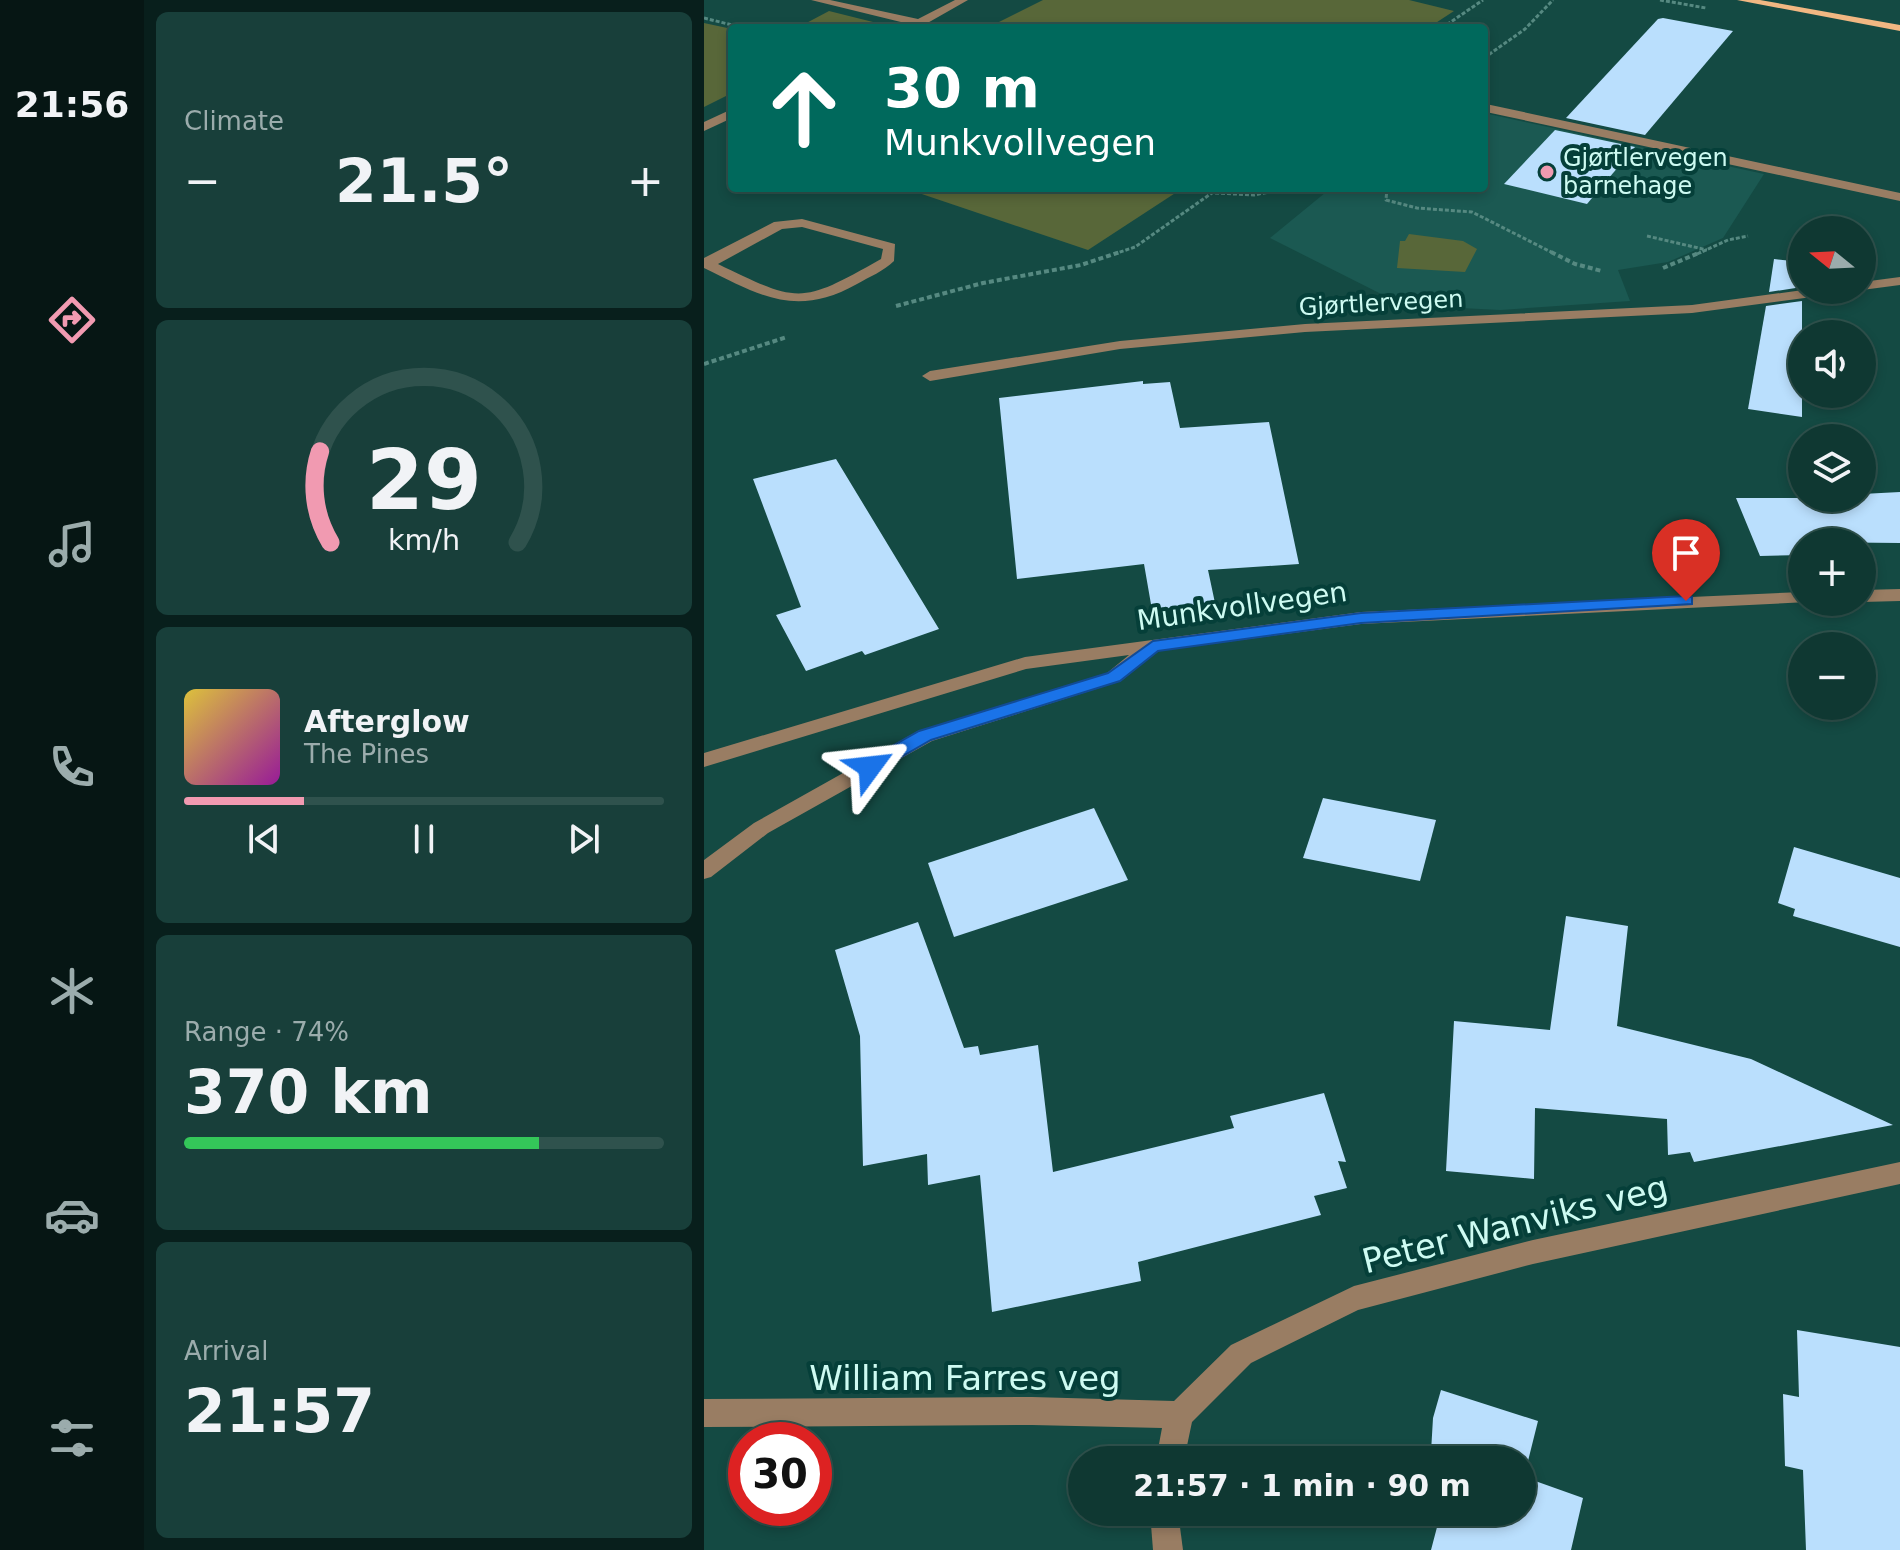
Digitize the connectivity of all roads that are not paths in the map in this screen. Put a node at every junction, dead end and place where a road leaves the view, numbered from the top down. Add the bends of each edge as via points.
1 (816, 0) edge
2 (963, 0) edge
3 (1742, 0) edge
4 (910, 24) edge
5 (916, 24) edge
6 (1900, 28) edge
7 (1488, 108) edge
8 (728, 115) edge
9 (704, 127) edge
10 (1900, 197) edge
11 (706, 263) edge
12 (1900, 281) edge
13 (1876, 284) edge
14 (1788, 296) edge
15 (930, 376) dead end
16 (1900, 595) edge
17 (1876, 596) edge
18 (1788, 599) edge
19 (1153, 646) junction
20 (704, 760) edge
21 (704, 871) edge
22 (1900, 1173) edge
23 (704, 1413) edge
24 (1179, 1415) junction
25 (1173, 1446) edge
26 (1165, 1526) edge
27 (1168, 1550) edge

1 - 4 street
2 - 5 street
3 - 6 main road
7 - 10 street
8 - 9 street
11 - 11 street via 777,296 798,299 824,295 887,261 890,247 802,223 779,225
12 - 13 street
14 - 15 street, Gjørtlervegen via 1692,309 1305,328 1120,345
16 - 17 street
18 - 19 street, Munkvollvegen via 1361,618
19 - 20 street, Munkvollvegen via 1025,663
19 - 21 street via 1114,677 925,736 761,828
22 - 24 street, Peter Wanviks veg via 1533,1252 1354,1299 1241,1354
23 - 24 street, William Farres veg
24 - 25 street
26 - 27 street

